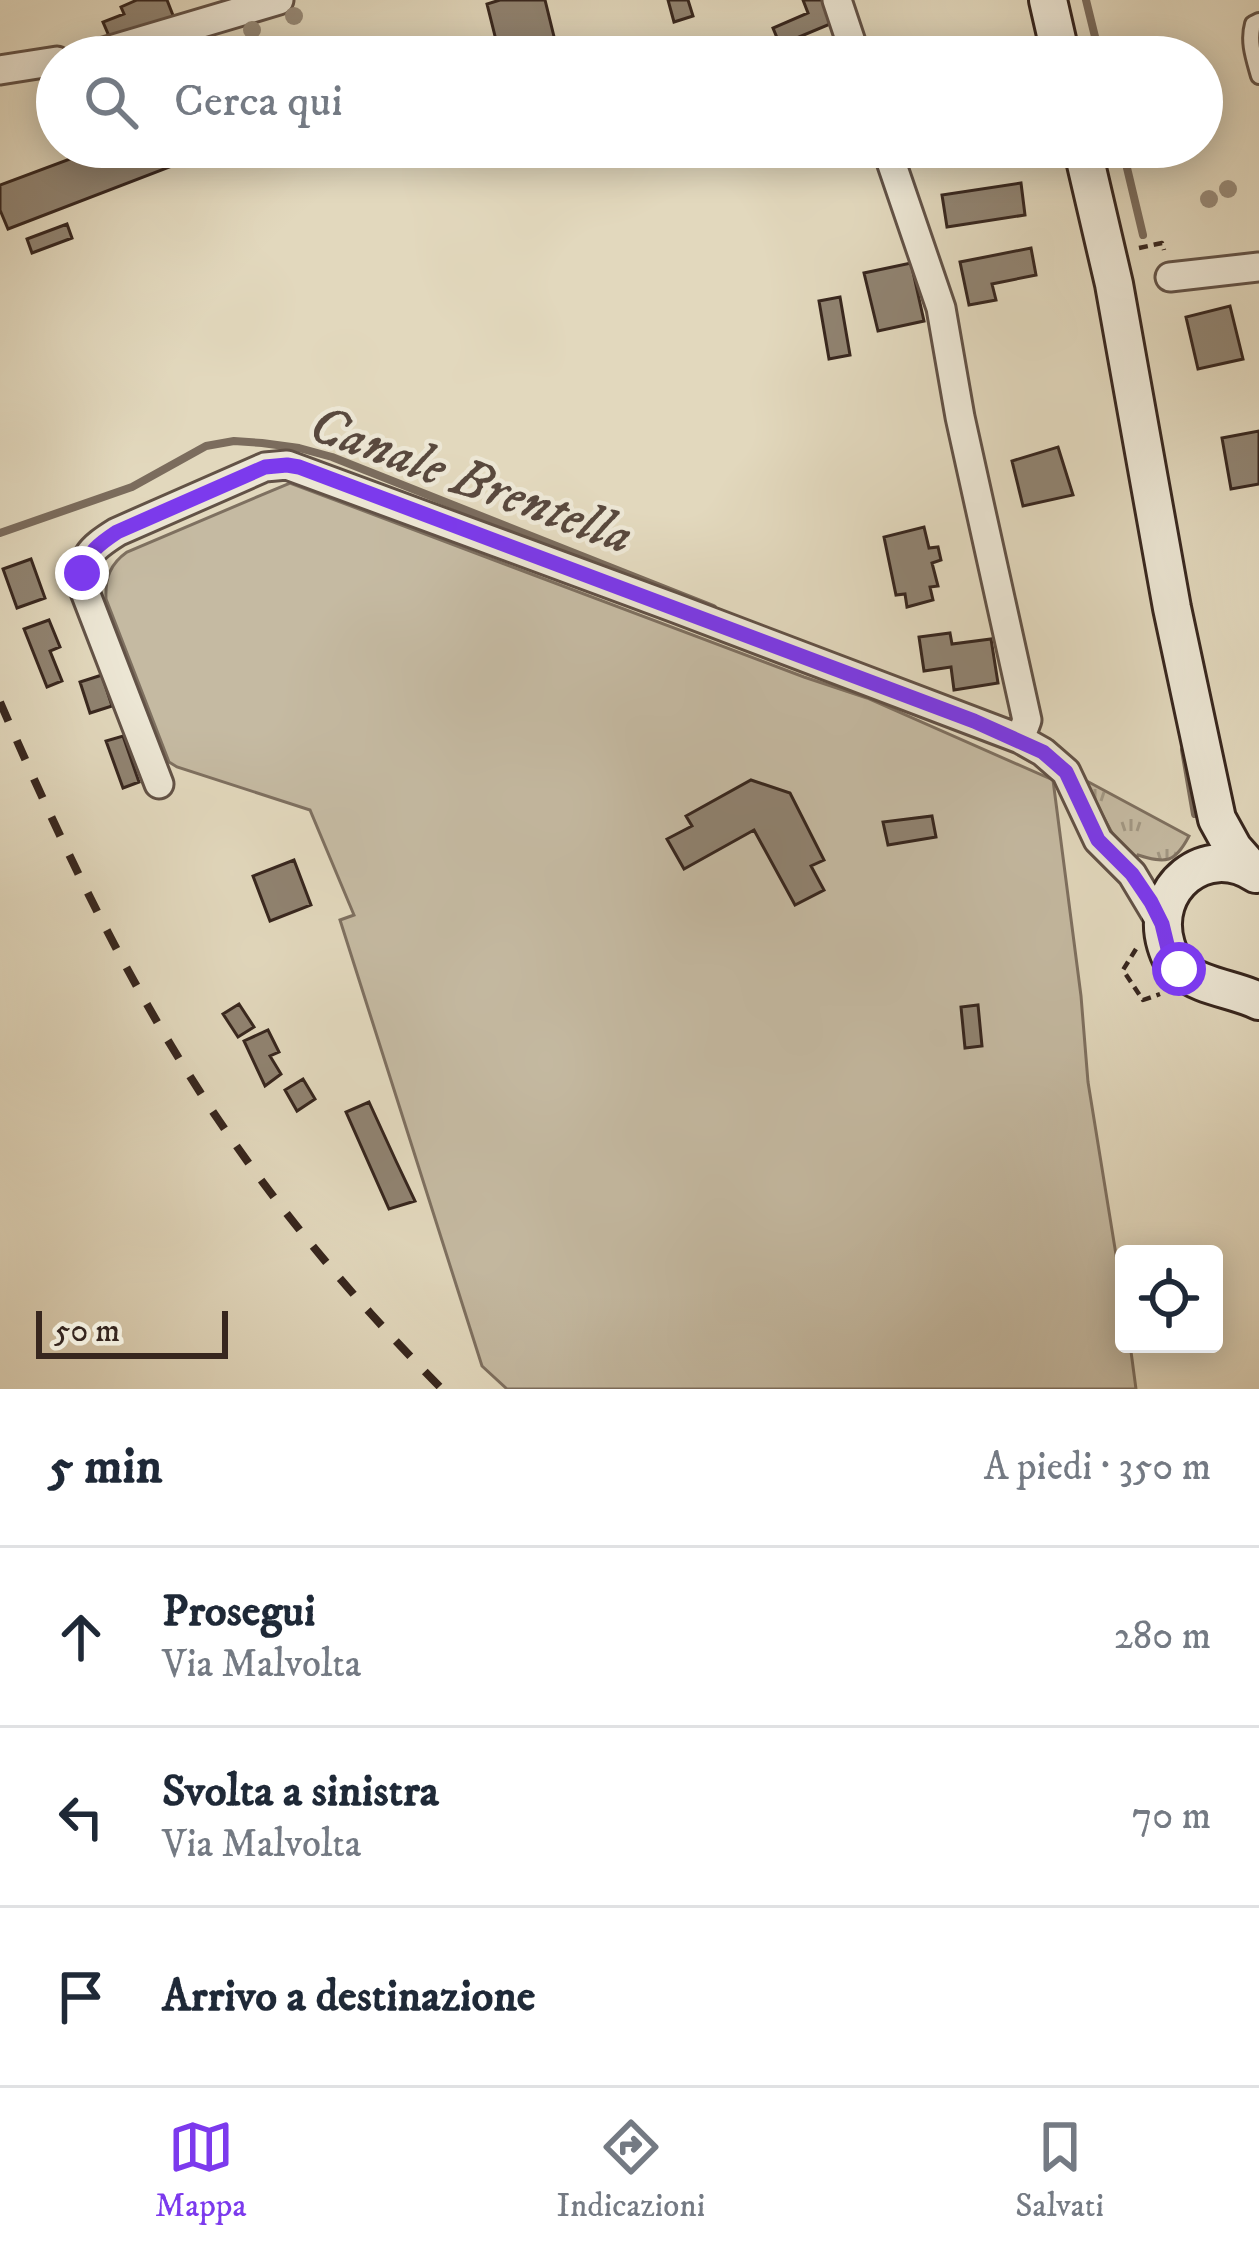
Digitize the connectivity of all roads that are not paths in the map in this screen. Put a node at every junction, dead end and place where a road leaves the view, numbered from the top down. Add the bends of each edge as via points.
1 (279, 0) edge
2 (837, 0) edge
3 (1048, 0) edge
4 (1259, 21) edge
5 (158, 36) edge
6 (849, 36) edge
7 (1056, 36) edge
8 (36, 64) edge
9 (0, 70) edge
10 (1259, 76) edge
11 (893, 168) edge
12 (1087, 168) edge
13 (1259, 267) edge
14 (1170, 277) dead end
15 (1020, 739) junction
16 (159, 784) dead end
17 (1217, 819) junction
18 (1194, 871) junction
19 (1132, 874) junction
20 (1257, 874) edge
21 (1162, 924) junction
22 (1259, 1001) edge

1 - 5 street
2 - 6 street
3 - 7 street
4 - 10 lane via 1251,33
8 - 9 street
11 - 15 street via 941,308 1027,721
12 - 17 street
13 - 14 street
15 - 16 street via 322,475 276,465 117,532 86,558 85,592
15 - 19 street via 1066,772 1098,840
17 - 18 street
17 - 20 street
18 - 19 street
18 - 20 street via 1225,862
18 - 21 street via 1168,895
19 - 21 street
21 - 22 street via 1179,969

